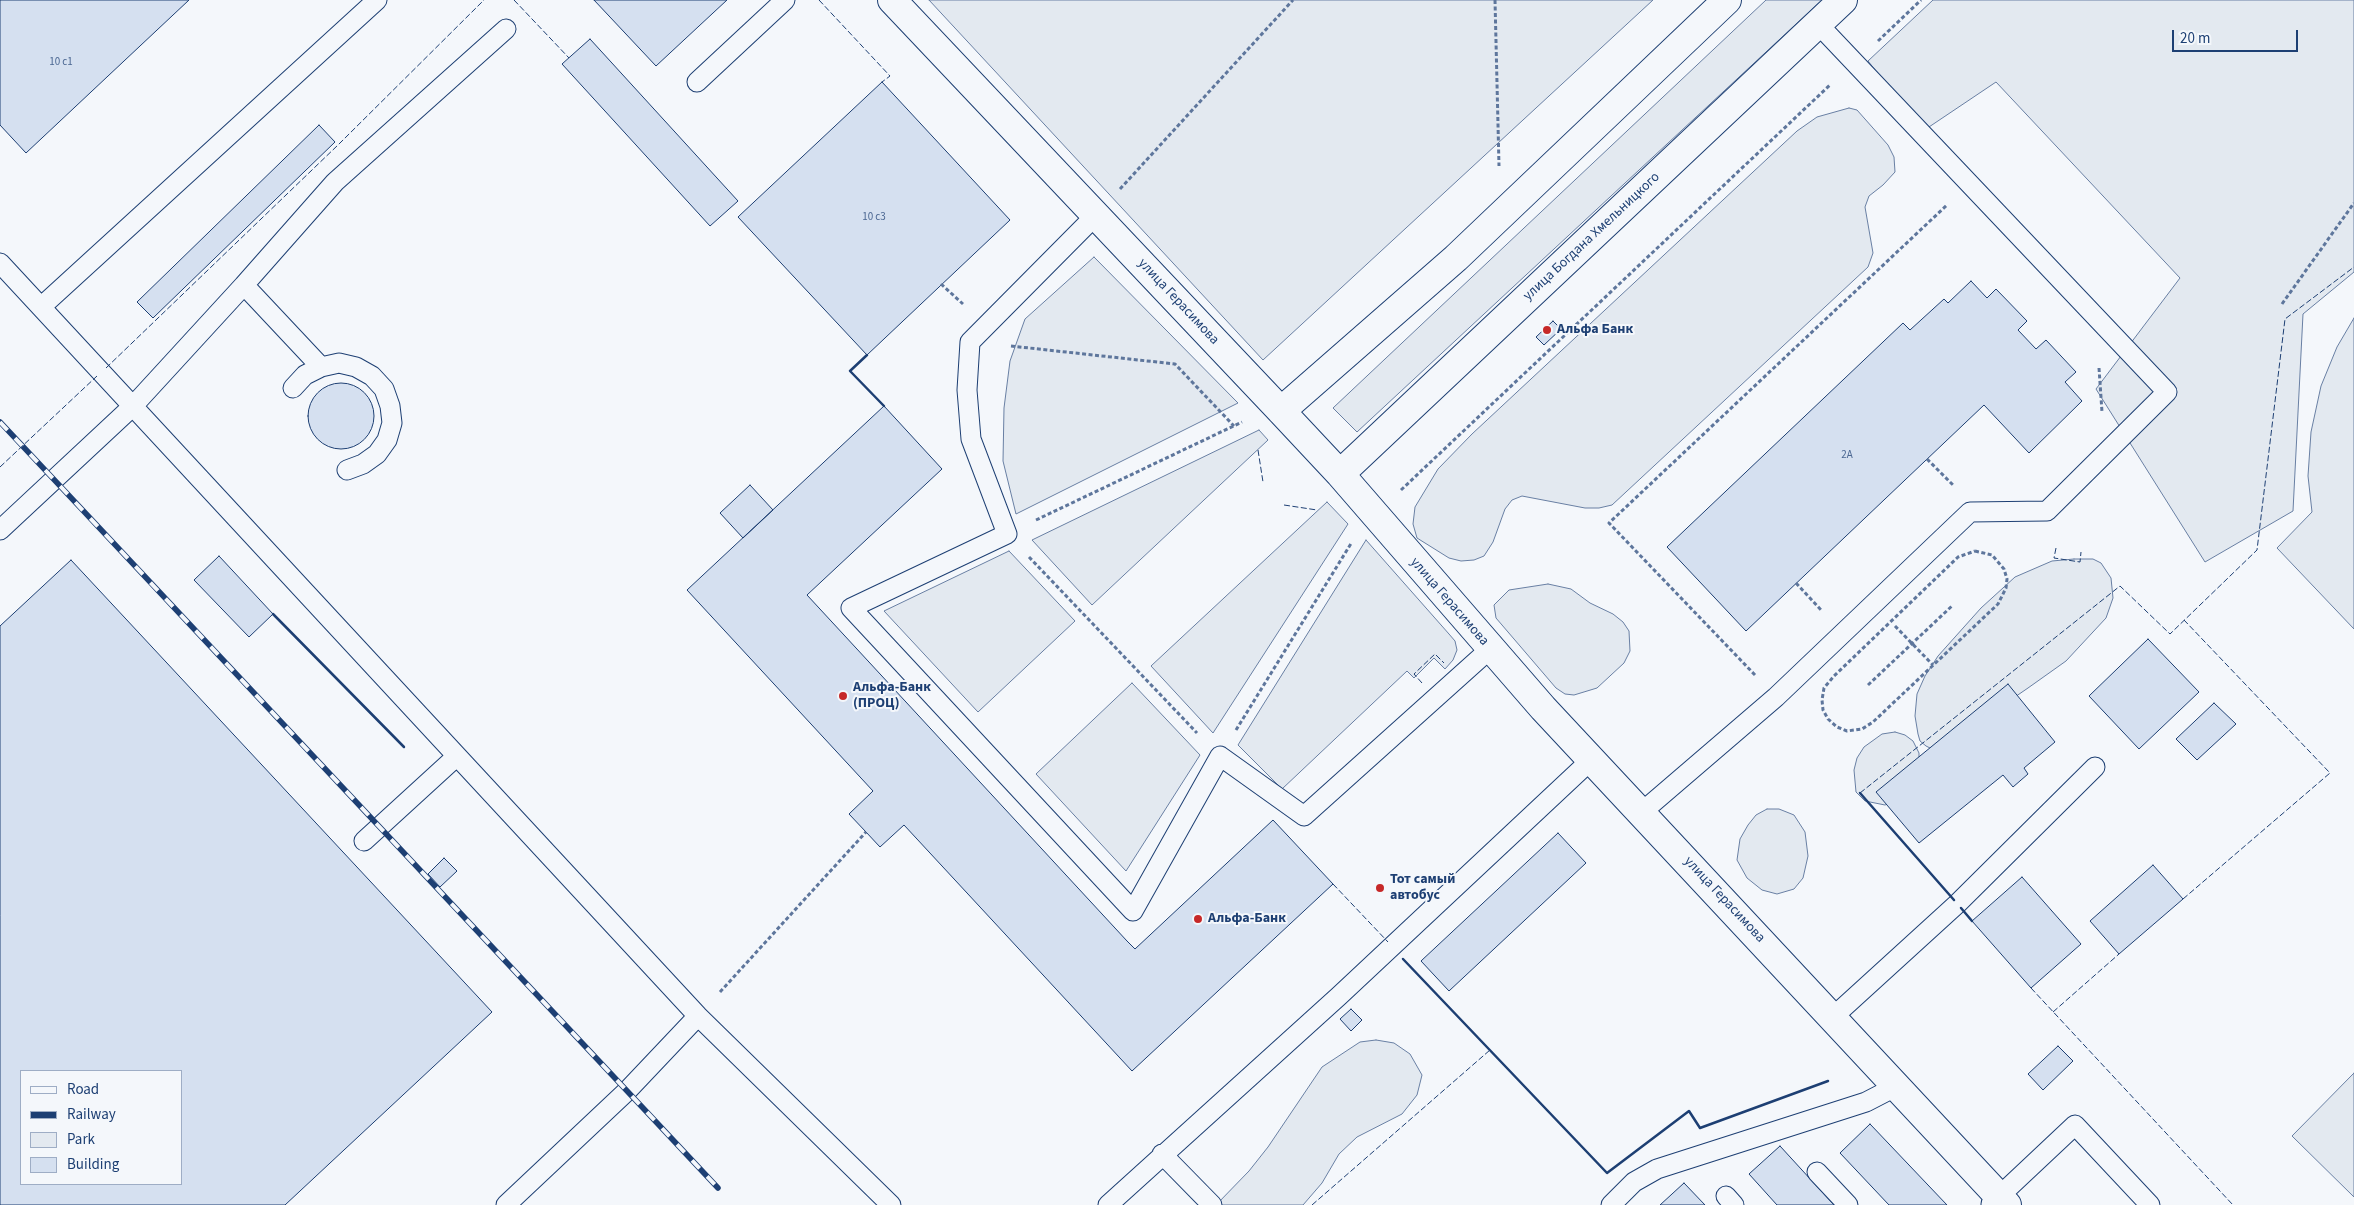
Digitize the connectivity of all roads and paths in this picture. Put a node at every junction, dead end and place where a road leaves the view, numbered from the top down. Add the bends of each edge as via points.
1 (377, 0) edge
2 (785, 0) edge
3 (892, 0) edge
4 (1293, 0) edge
5 (1495, 0) edge
6 (1727, 0) edge
7 (1843, 0) edge
8 (1921, 0) edge
9 (1818, 24) junction
10 (506, 29) dead end
11 (1855, 62) junction
12 (697, 82) dead end
13 (1499, 171) dead end
14 (1952, 200) dead end
15 (2354, 202) edge
16 (1096, 215) junction
17 (0, 264) edge
18 (941, 284) dead end
19 (244, 285) junction
20 (2282, 304) dead end
21 (41, 308) junction
22 (966, 308) dead end
23 (970, 342) junction
24 (321, 366) junction
25 (293, 388) dead end
26 (133, 406) junction
27 (1281, 411) junction
28 (1251, 418) dead end
29 (1234, 426) junction
30 (1927, 459) dead end
31 (347, 470) dead end
32 (1340, 474) junction
33 (1955, 487) dead end
34 (1374, 515) junction
35 (0, 530) edge
36 (1007, 534) junction
37 (1796, 583) dead end
38 (1953, 605) dead end
39 (1822, 611) dead end
40 (1891, 622) junction
41 (1912, 643) junction
42 (1490, 649) junction
43 (1933, 665) junction
44 (1868, 685) dead end
45 (1776, 697) junction
46 (457, 756) junction
47 (1220, 756) junction
48 (1591, 760) junction
49 (2095, 767) dead end
50 (1642, 812) junction
51 (866, 832) dead end
52 (364, 841) dead end
53 (698, 1016) junction
54 (1833, 1017) junction
55 (1897, 1086) junction
56 (1162, 1154) junction
57 (1818, 1172) dead end
58 (1999, 1202) edge
59 (506, 1205) edge
60 (891, 1205) edge
61 (1108, 1205) edge
62 (1212, 1205) edge
63 (1611, 1205) edge
64 (1848, 1205) edge
65 (2150, 1205) edge

1 - 21 lane
2 - 12 lane
3 - 16 street, улица Герасимова
4 - 16 path
5 - 13 path
6 - 27 street via 1456,258
7 - 9 street, улица Богдана Хмельницкого
8 - 11 path
9 - 11 lane
9 - 32 street, улица Богдана Хмельницкого
10 - 19 lane via 335,182
11 - 34 path
11 - 45 lane via 2167,392 2047,510 1970,512
14 - 45 path via 1609,523
15 - 20 path
16 - 23 lane
16 - 27 street, улица Герасимова
17 - 21 lane
18 - 22 path
19 - 24 lane
19 - 26 lane
21 - 26 lane
23 - 29 path via 1176,364
23 - 36 lane via 967,390 971,439
24 - 25 lane via 305,375
24 - 31 lane via 339,363 356,366 384,389 390,406 392,423 387,440 364,464
26 - 35 lane
26 - 46 lane
27 - 32 street, улица Герасимова
28 - 29 path
29 - 36 path
30 - 33 path
32 - 34 street, улица Герасимова
34 - 42 street, улица Герасимова
34 - 47 path via 1358,533
36 - 47 path
36 - 47 lane via 851,608 1133,911
37 - 39 path
38 - 41 path
40 - 41 path
40 - 43 path via 1824,688 1823,710 1828,719 1847,731 1862,729
40 - 43 path via 1967,552 1985,552 1999,562 2007,579 1998,604
41 - 43 path
41 - 44 path
42 - 47 lane via 1304,816
42 - 48 street, улица Герасимова
45 - 50 lane
46 - 52 lane
46 - 53 lane
48 - 50 street, улица Герасимова
48 - 56 lane via 1339,996
49 - 54 lane via 1957,904
50 - 54 street, улица Герасимова
51 - 53 path
53 - 59 lane via 627,1091
53 - 60 lane
54 - 55 street, улица Герасимова
55 - 58 street, улица Герасимова
55 - 63 lane via 1866,1102 1657,1168 1634,1182
56 - 61 lane
56 - 62 lane
57 - 64 lane
58 - 65 lane via 2075,1125

